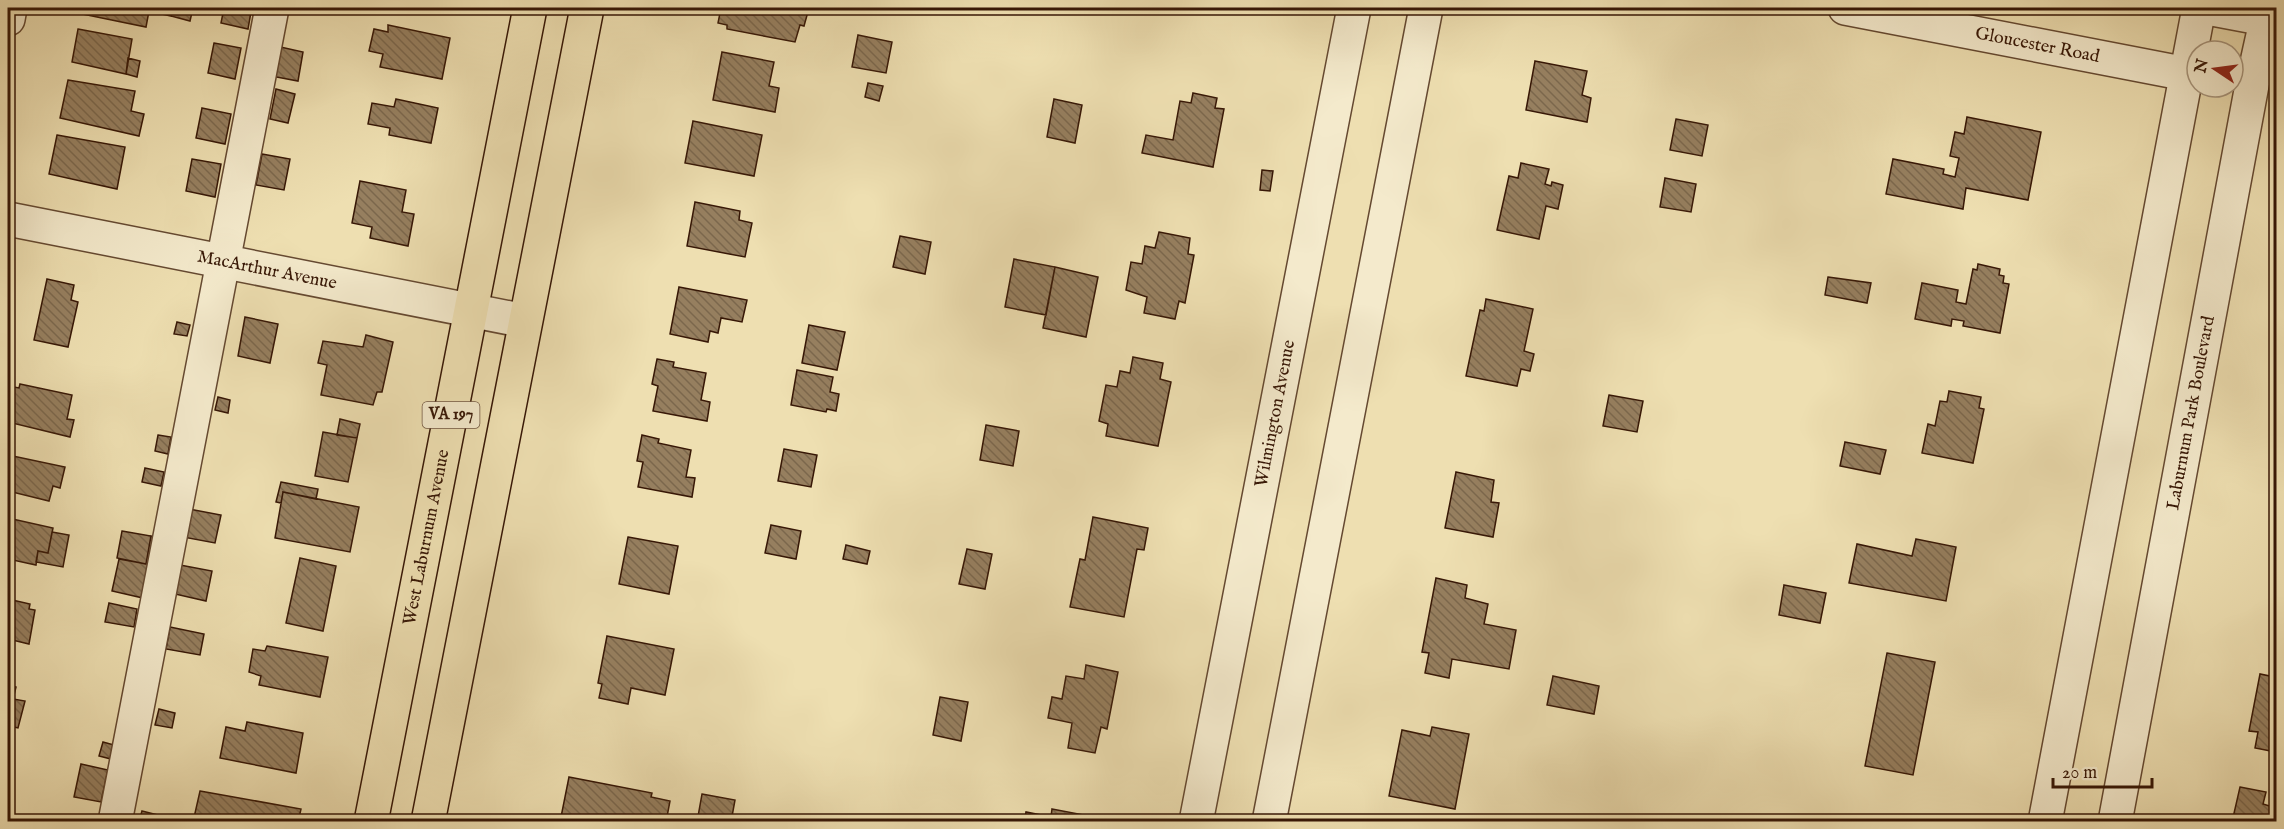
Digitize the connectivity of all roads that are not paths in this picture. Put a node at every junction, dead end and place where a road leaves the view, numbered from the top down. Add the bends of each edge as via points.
1 (10, 8) edge
2 (272, 8) edge
3 (530, 8) edge
4 (587, 8) edge
5 (1354, 8) edge
6 (1426, 8) edge
7 (1845, 8) edge
8 (2199, 8) edge
9 (2207, 8) edge
10 (2271, 16) edge
11 (8, 19) edge
12 (2196, 39) edge
13 (2185, 74) edge
14 (2254, 85) edge
15 (2187, 99) edge
16 (8, 219) edge
17 (224, 261) junction
18 (471, 311) junction
19 (525, 321) junction
20 (115, 822) edge
21 (371, 822) edge
22 (428, 822) edge
23 (1196, 822) edge
24 (1269, 822) edge
25 (2045, 822) edge
26 (2115, 822) edge

1 - 11 street
2 - 17 street
3 - 18 main road, West Laburnum Avenue / VA 197
4 - 19 main road, VA 197
5 - 23 street, Wilmington Avenue
6 - 24 street
7 - 13 street, Gloucester Road
8 - 12 street
9 - 10 street
10 - 14 street, Laburnum Park Boulevard
14 - 26 street, Laburnum Park Boulevard
15 - 25 street
16 - 17 street, MacArthur Avenue
17 - 18 street, MacArthur Avenue
17 - 20 street
18 - 19 street, MacArthur Avenue
18 - 21 main road, West Laburnum Avenue / VA 197
19 - 22 main road, VA 197

